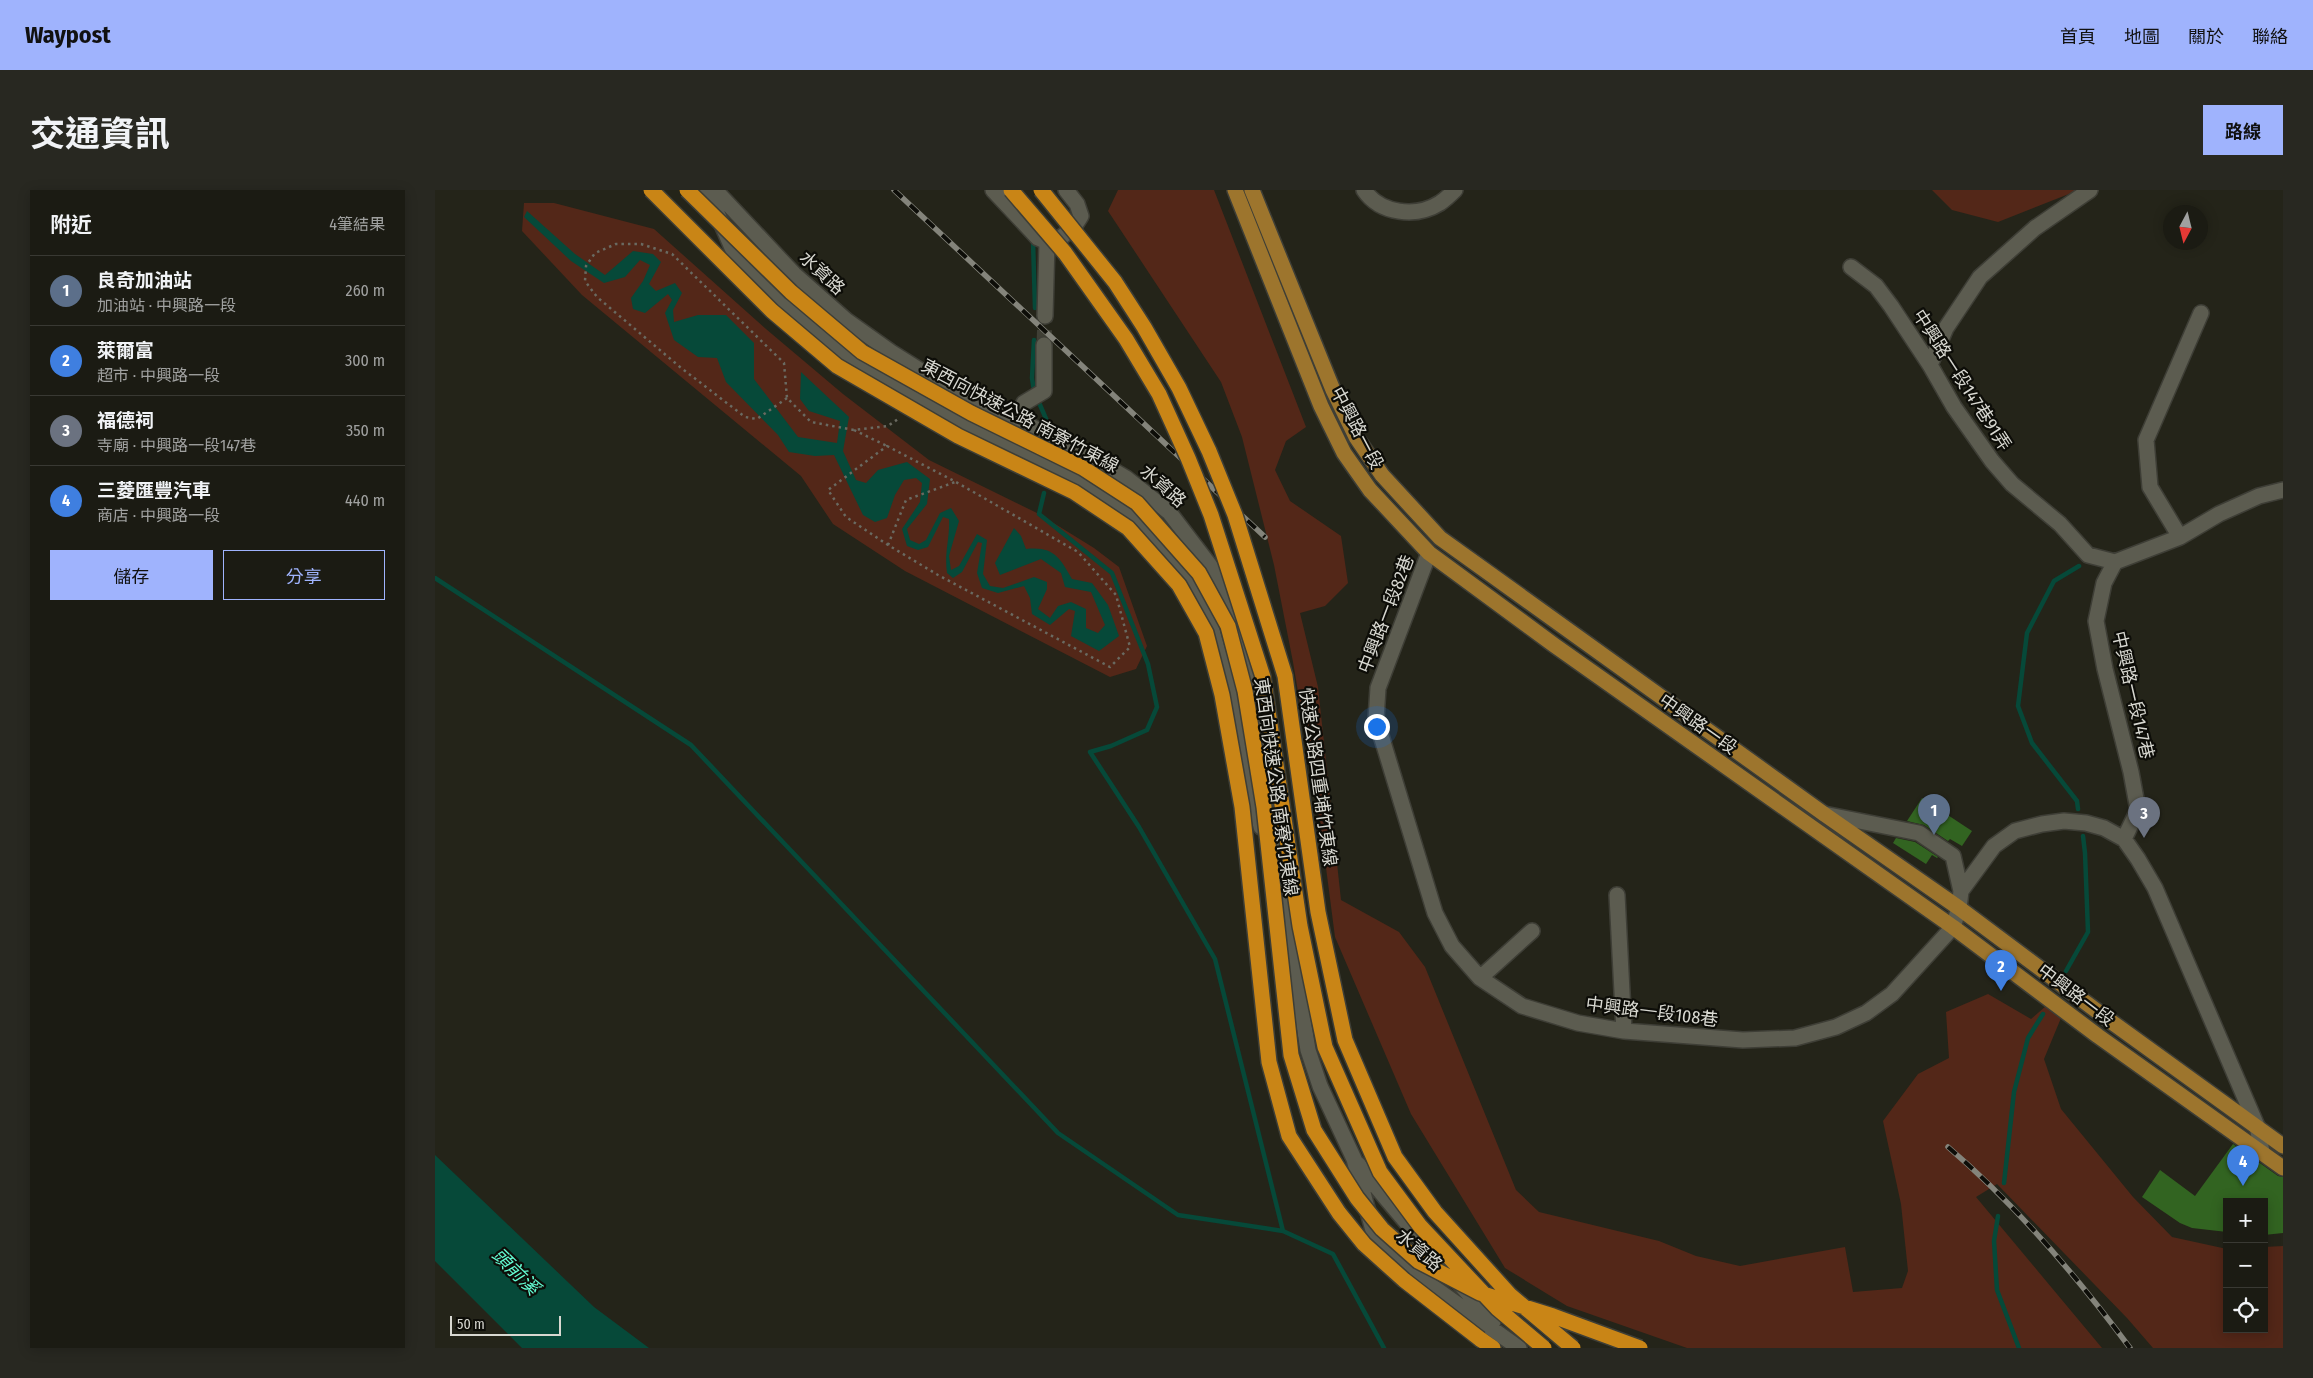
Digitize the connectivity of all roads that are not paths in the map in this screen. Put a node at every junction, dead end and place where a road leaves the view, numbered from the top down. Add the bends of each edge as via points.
1 (651, 190) edge
2 (687, 190) edge
3 (707, 190) edge
4 (715, 190) edge
5 (993, 190) edge
6 (1011, 190) edge
7 (1041, 190) edge
8 (1066, 190) edge
9 (1235, 190) edge
10 (1252, 190) edge
11 (1364, 190) edge
12 (1455, 190) edge
13 (2090, 190) edge
14 (1047, 242) junction
15 (1851, 267) dead end
16 (2201, 313) dead end
17 (1045, 316) tunnel mouth
18 (1044, 345) tunnel mouth
19 (1930, 365) junction
20 (1017, 419) junction
21 (1003, 446) junction
22 (2283, 490) edge
23 (2180, 538) junction
24 (1429, 553) junction
25 (2115, 562) junction
26 (1378, 688) joint
27 (1825, 814) junction
28 (2124, 839) junction
29 (1961, 891) junction
30 (1617, 895) dead end
31 (1959, 908) junction
32 (1953, 928) junction
33 (1532, 931) dead end
34 (1296, 976) junction
35 (1480, 978) junction
36 (1624, 1031) junction
37 (2257, 1126) junction
38 (2283, 1146) edge
39 (2262, 1152) junction
40 (1354, 1159) junction
41 (2283, 1168) edge
42 (1506, 1337) junction
43 (1493, 1348) edge
44 (1519, 1348) edge
45 (1544, 1348) edge
46 (1573, 1348) edge
47 (1639, 1348) edge

1 - 43 highway, 東西向快速公路 南寮竹東線, bridge via 772,311 837,366 958,436 1074,492 1128,528 1179,585 1206,633 1222,695 1242,807 1269,1062 1289,1136 1324,1192 1364,1244 1403,1280
2 - 47 highway, 東西向快速公路 南寮竹東線, bridge via 791,292 863,352 971,412 1083,468 1137,503 1199,574 1228,626 1245,691 1264,807 1291,1055 1314,1130 1352,1191 1382,1229 1418,1261 1480,1293
3 - 21 street, 水資路 via 736,257 814,332 851,360 923,404
4 - 20 street, 水資路 via 794,274 846,320 926,374
5 - 14 street via 1038,238
6 - 45 highway, bridge via 1065,253 1126,340 1159,394 1211,515 1263,677 1300,926 1325,1047 1380,1172 1427,1233 1498,1309
7 - 46 highway, 快速公路四重埔竹東線, bridge via 1109,275 1144,327 1179,388 1235,515 1285,676 1318,912 1345,1040 1395,1157 1435,1212 1510,1295
8 - 14 street via 1080,209 1079,222 1058,240
9 - 24 main road, 中興路一段 via 1321,406 1344,453 1370,490
10 - 27 main road, 中興路一段 via 1333,390 1356,437 1382,475 1410,507 1440,538
11 - 12 street via 1379,206 1399,212 1420,210 1439,203
13 - 19 street via 2035,228 1980,277 1946,328
14 - 17 street
15 - 19 street, 中興路一段147巷91弄 via 1876,286
16 - 23 street via 2146,440 2149,487
18 - 20 street via 1044,391 1024,403
19 - 25 street, 中興路一段147巷91弄 via 1954,407 2012,484 2060,524 2088,555
20 - 21 street
20 - 34 street, 水資路 via 1126,478 1169,512 1211,567 1232,610 1251,681 1273,804
21 - 34 street, 水資路 via 1078,481 1134,517 1189,581 1209,620 1228,686
22 - 23 street via 2259,496 2219,514
23 - 25 street
24 - 26 street, 中興路一段82巷
24 - 32 main road, 中興路一段
25 - 28 street, 中興路一段147巷 via 2104,583 2096,620 2138,810
26 - 35 street, 中興路一段108巷 via 1377,719 1435,913 1452,946
27 - 29 street via 1919,833 1953,856
27 - 31 main road, 中興路一段
28 - 29 street via 2104,828 2064,821 2015,831 1994,846
28 - 37 street via 2155,888
29 - 31 street
30 - 36 street
31 - 32 street
31 - 37 main road, 中興路一段
32 - 36 street, 中興路一段108巷 via 1891,994 1866,1013 1836,1027 1795,1038 1743,1040
32 - 39 main road, 中興路一段
33 - 35 street
34 - 40 street, 水資路 via 1308,1050 1320,1086
35 - 36 street, 中興路一段108巷 via 1522,1006 1578,1023
37 - 38 main road, 中興路一段
37 - 39 street
39 - 41 main road, 中興路一段
40 - 42 street, 水資路 via 1401,1219 1436,1254
40 - 42 street, 水資路 via 1375,1238 1412,1272
42 - 44 street, 水資路

